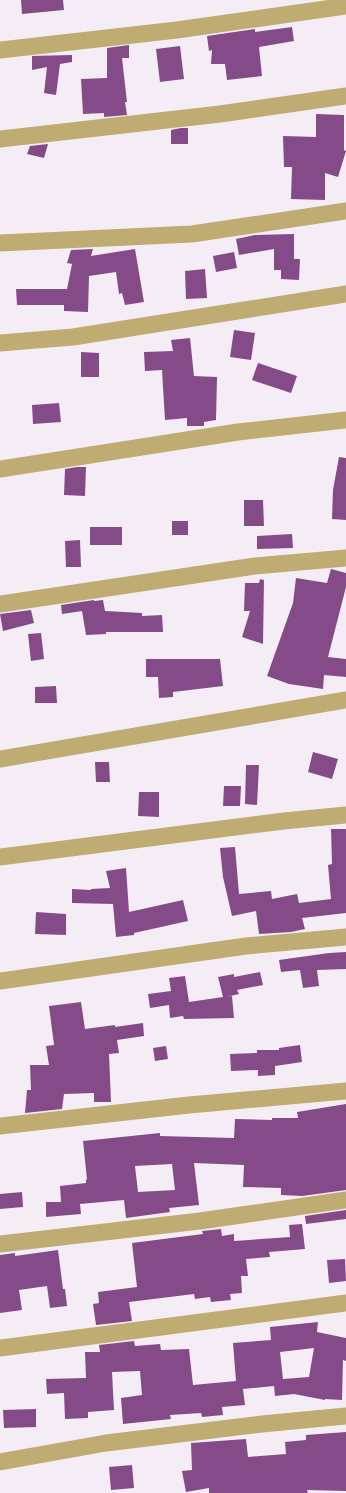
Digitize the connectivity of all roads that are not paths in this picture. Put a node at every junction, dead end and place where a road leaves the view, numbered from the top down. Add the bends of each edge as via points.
1 (346, 6) edge
2 (0, 50) edge
3 (346, 96) edge
4 (0, 139) edge
5 (346, 211) edge
6 (0, 243) edge
7 (346, 294) edge
8 (0, 343) edge
9 (346, 420) edge
10 (0, 469) edge
11 (346, 558) edge
12 (0, 604) edge
13 (346, 700) edge
14 (0, 760) edge
15 (346, 815) edge
16 (0, 857) edge
17 (346, 937) edge
18 (0, 981) edge
19 (346, 1091) edge
20 (0, 1126) edge
21 (346, 1200) edge
22 (0, 1244) edge
23 (346, 1303) edge
24 (0, 1348) edge
25 (346, 1416) edge
26 (0, 1462) edge

1 - 2 street via 176,30
3 - 4 street via 220,114
5 - 6 street via 192,234
7 - 8 street via 73,337
9 - 10 street via 238,432
11 - 12 street via 255,566
13 - 14 street
15 - 16 street
17 - 18 street via 246,946
19 - 20 street
21 - 22 street via 200,1221
23 - 24 street
25 - 26 street via 106,1443

